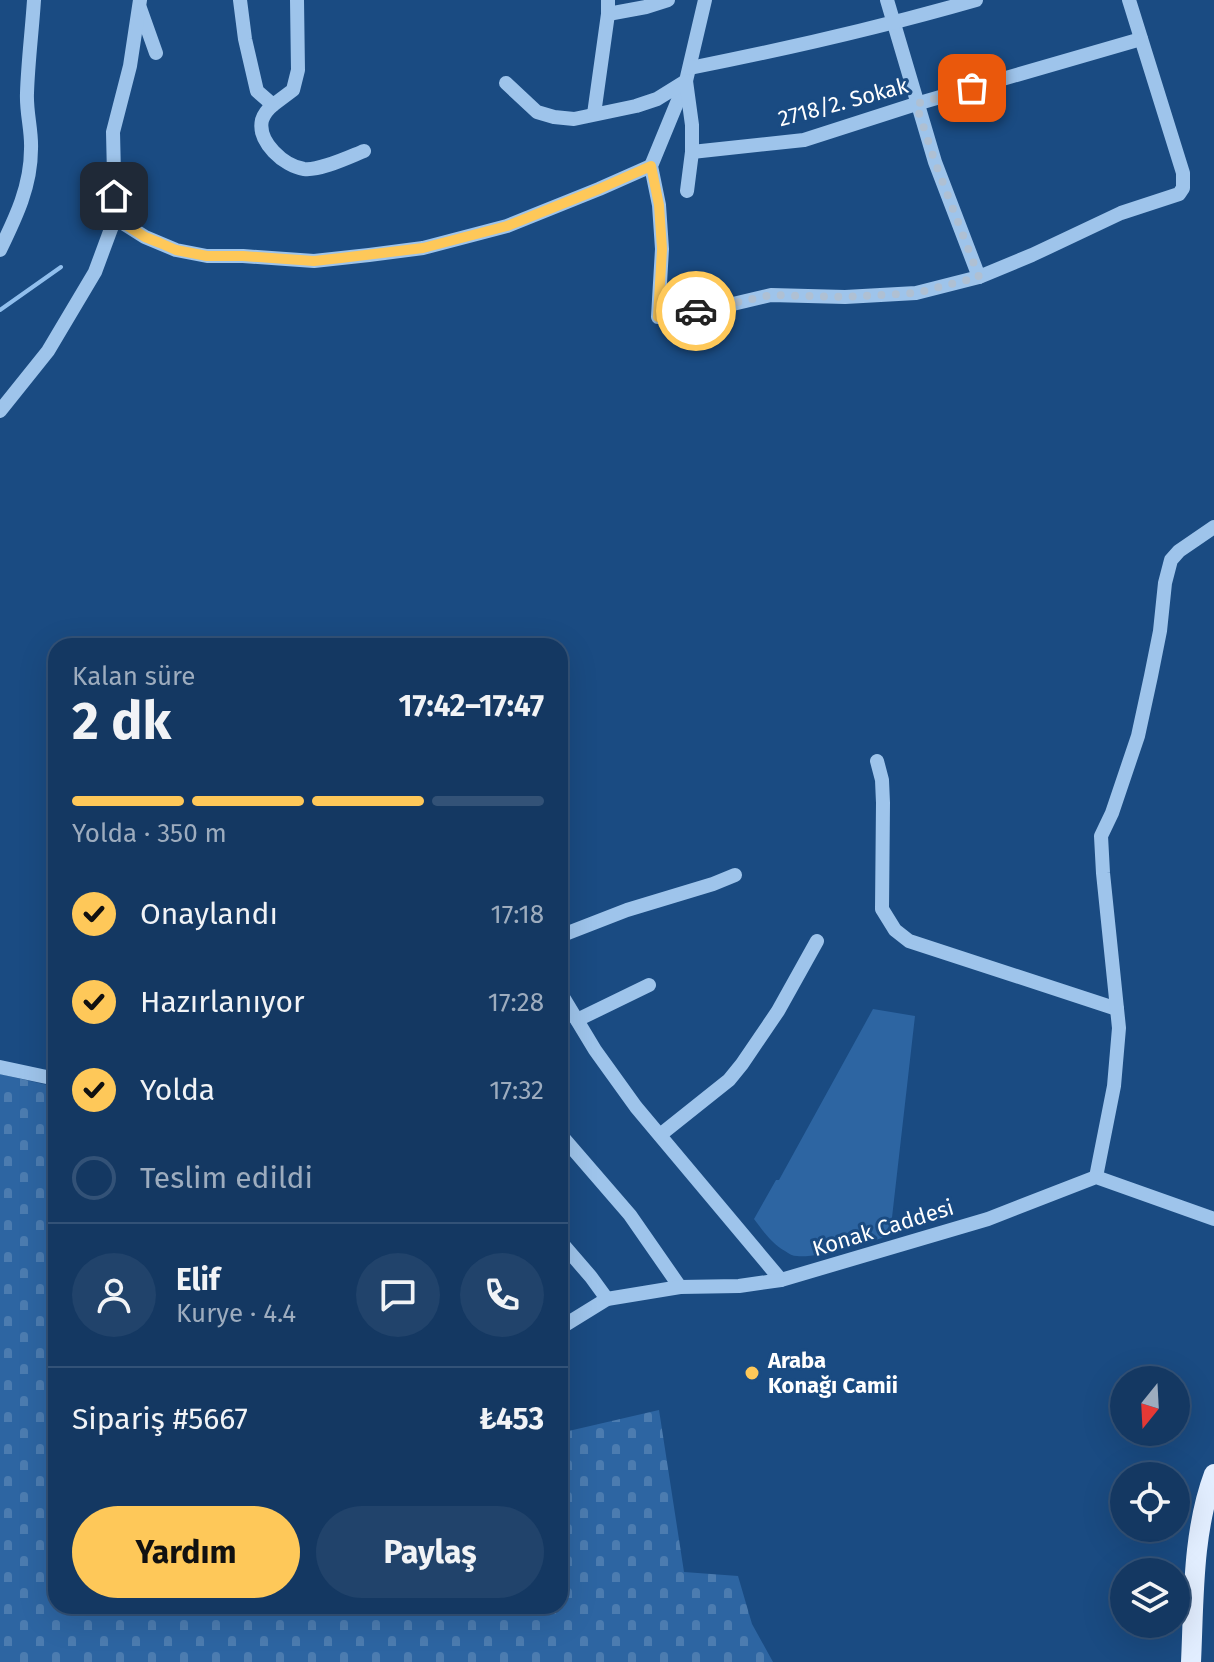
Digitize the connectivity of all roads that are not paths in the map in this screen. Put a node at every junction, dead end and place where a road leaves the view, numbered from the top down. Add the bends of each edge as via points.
1 (34, 0) edge
2 (240, 0) edge
3 (297, 0) edge
4 (668, 0) edge
5 (705, 0) edge
6 (887, 0) edge
7 (976, 0) edge
8 (1129, 0) edge
9 (140, 4) edge
10 (608, 7) edge
11 (893, 24) junction
12 (1141, 39) junction
13 (156, 53) dead end
14 (688, 74) junction
15 (506, 83) dead end
16 (916, 104) junction
17 (273, 105) junction
18 (594, 114) junction
19 (364, 151) dead end
20 (692, 152) junction
21 (651, 166) junction
22 (687, 191) dead end
23 (115, 218) junction
24 (0, 250) edge
25 (979, 277) junction
26 (0, 411) edge
27 (1214, 527) edge
28 (877, 761) dead end
29 (735, 875) dead end
30 (568, 933) edge
31 (817, 941) dead end
32 (649, 985) dead end
33 (568, 1005) edge
34 (1117, 1009) junction
35 (577, 1020) junction
36 (0, 1067) edge
37 (48, 1077) edge
38 (660, 1135) junction
39 (568, 1143) edge
40 (1096, 1177) junction
41 (1214, 1219) edge
42 (568, 1250) edge
43 (781, 1280) junction
44 (680, 1287) junction
45 (607, 1299) junction
46 (568, 1323) edge
47 (1214, 1474) edge
48 (1191, 1662) edge

1 - 24 street via 26,97 32,150 28,181
2 - 17 street via 257,91
3 - 17 street via 298,70 293,90
4 - 10 street via 646,7
5 - 14 street
6 - 11 street
7 - 11 street
8 - 12 street
9 - 13 street
9 - 23 street via 113,132
10 - 18 street
11 - 14 street
11 - 16 street
12 - 16 street, 2718/2. Sokak
12 - 25 street via 1183,173 1179,194 1121,213
14 - 18 street via 657,99
14 - 20 street
14 - 21 street
15 - 18 street via 537,112 574,119
16 - 20 street, 2718/2. Sokak via 804,140
16 - 25 street
17 - 19 street via 265,113 262,130 284,161 304,169
20 - 22 street
21 - 23 street via 507,226 423,248 327,260 176,250
21 - 25 street via 662,249 658,317 771,295 916,293
23 - 26 street via 95,272 72,312
27 - 34 street via 1171,560 1138,736 1101,836
28 - 34 street via 883,803 882,909 895,930 909,941
29 - 30 street
31 - 38 street via 778,1011 729,1080
32 - 35 street
33 - 35 street
34 - 40 street via 1114,1086
35 - 38 street
36 - 37 street
38 - 43 street
39 - 44 street via 630,1215
40 - 41 street
40 - 43 street, Konak Caddesi via 988,1219
42 - 45 street
43 - 44 street, Konak Caddesi
44 - 45 street, Konak Caddesi
45 - 46 street, Konak Caddesi
47 - 48 main road via 1199,1536

